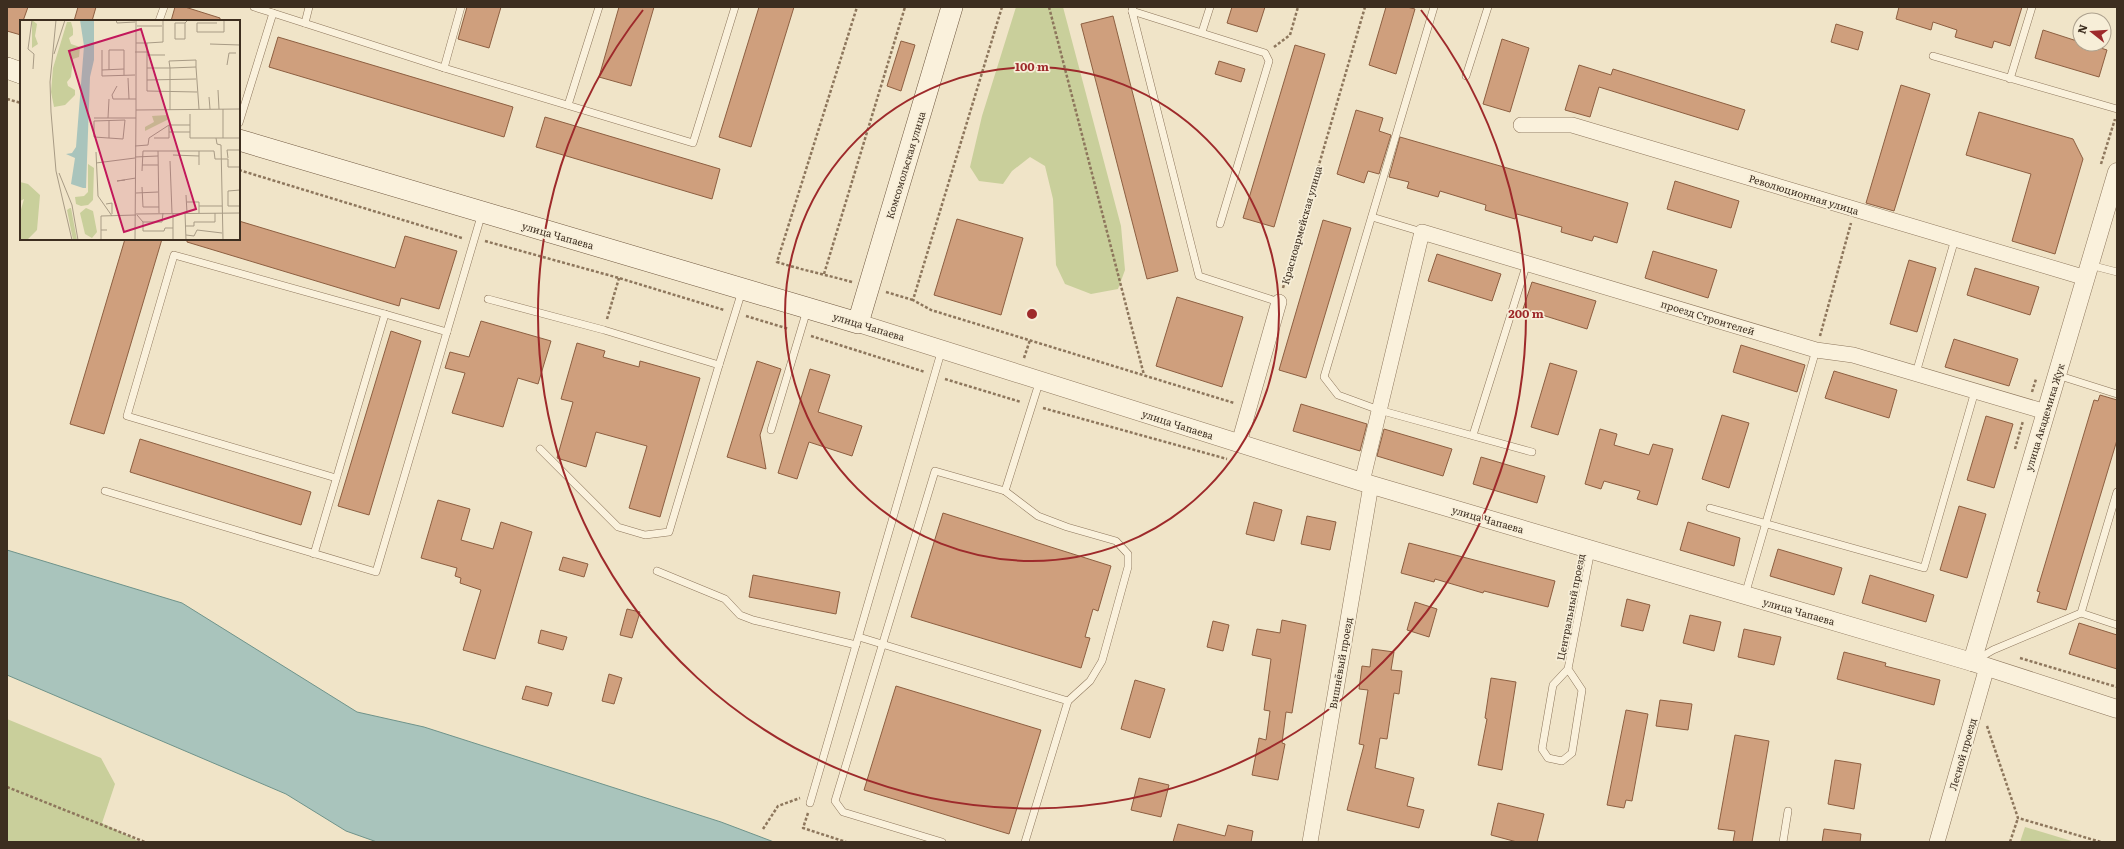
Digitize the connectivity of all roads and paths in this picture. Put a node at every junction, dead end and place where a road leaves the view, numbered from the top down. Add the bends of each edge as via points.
1 (164, 7) edge
2 (254, 7) edge
3 (309, 7) edge
4 (461, 7) edge
5 (599, 7) edge
6 (735, 7) edge
7 (857, 7) edge
8 (905, 7) edge
9 (952, 7) edge
10 (1002, 7) edge
11 (1049, 7) edge
12 (1210, 7) edge
13 (1298, 7) edge
14 (1365, 7) edge
15 (1434, 7) edge
16 (1488, 7) edge
17 (2032, 7) edge
18 (1133, 9) edge
19 (273, 13) junction
20 (159, 20) edge
21 (305, 23) junction
22 (1202, 32) junction
23 (1265, 53) junction
24 (1933, 56) dead end
25 (7, 68) edge
26 (444, 68) junction
27 (20, 73) edge
28 (1466, 76) dead end
29 (2010, 79) junction
30 (7, 99) edge
31 (20, 103) edge
32 (568, 105) junction
33 (2117, 109) edge
34 (240, 120) edge
35 (1521, 125) dead end
36 (240, 140) edge
37 (240, 170) edge
38 (2117, 172) edge
39 (1855, 210) junction
40 (482, 212) junction
41 (1372, 217) junction
42 (1220, 224) dead end
43 (1422, 232) junction
44 (1955, 239) junction
45 (474, 241) junction
46 (1527, 263) junction
47 (2088, 272) junction
48 (2117, 272) edge
49 (619, 278) junction
50 (743, 289) junction
51 (488, 299) dead end
52 (1279, 302) junction
53 (808, 308) junction
54 (735, 313) junction
55 (385, 314) junction
56 (858, 323) junction
57 (604, 330) junction
58 (447, 332) junction
59 (800, 332) junction
60 (942, 349) junction
61 (1816, 350) junction
62 (719, 365) junction
63 (1916, 373) junction
64 (933, 375) junction
65 (1144, 375) junction
66 (2057, 375) junction
67 (1040, 380) junction
68 (1975, 391) junction
69 (2117, 394) edge
70 (1032, 405) junction
71 (1249, 407) junction
72 (1379, 410) junction
73 (2046, 412) junction
74 (771, 430) dead end
75 (1473, 435) junction
76 (1239, 444) junction
77 (540, 449) dead end
78 (1532, 452) dead end
79 (1228, 459) dead end
80 (336, 478) junction
81 (1367, 483) junction
82 (105, 491) dead end
83 (1005, 491) junction
84 (2117, 492) edge
85 (1710, 508) dead end
86 (1764, 523) junction
87 (1591, 550) junction
88 (314, 554) junction
89 (658, 571) dead end
90 (1745, 595) junction
91 (2081, 613) junction
92 (2117, 625) edge
93 (859, 637) junction
94 (856, 645) junction
95 (883, 645) junction
96 (1979, 664) junction
97 (1568, 669) junction
98 (1978, 699) junction
99 (1068, 701) junction
100 (2117, 709) edge
101 (7, 787) edge
102 (811, 800) junction
103 (1788, 811) dead end
104 (2018, 818) junction
105 (763, 829) dead end
106 (145, 842) edge
107 (846, 842) edge
108 (942, 842) edge
109 (1025, 842) edge
110 (1310, 842) edge
111 (1783, 842) edge
112 (1937, 842) edge
113 (2010, 842) edge
114 (2101, 842) edge

1 - 20 lane
2 - 19 lane
3 - 21 lane
4 - 26 lane
5 - 32 lane
6 - 32 lane via 694,143
7 - 8 path via 777,262 812,273 824,274
9 - 56 main road, Комсомольская улица
10 - 65 path via 913,300 931,310
11 - 65 path
12 - 22 lane
13 - 23 path via 1290,35
14 - 52 path, Красноармейская улица
15 - 41 lane
16 - 28 lane
17 - 29 lane
18 - 22 lane
18 - 52 lane via 1199,276
19 - 21 lane
19 - 34 lane
21 - 26 lane
22 - 23 lane
23 - 42 lane via 1269,62
24 - 29 lane
25 - 27 main road
26 - 32 lane
29 - 33 lane
30 - 31 path
35 - 39 street, Революционная улица via 1572,125
36 - 40 main road, улица Чапаева
37 - 45 path
38 - 47 street, улица Академика Жук
39 - 44 street, Революционная улица
39 - 61 path
40 - 45 lane
40 - 50 main road, улица Чапаева
41 - 43 lane, проезд Строителей
41 - 72 lane via 1324,377 1338,395
43 - 46 street, проезд Строителей
43 - 72 street, Вишнёвый проезд
44 - 47 street, Революционная улица
44 - 63 lane
45 - 49 path via 490,242
45 - 58 lane
46 - 61 street, проезд Строителей
46 - 75 lane
47 - 48 lane
47 - 66 street, улица Академика Жук
49 - 54 path
49 - 57 path
50 - 53 main road, улица Чапаева
50 - 54 lane
51 - 57 lane
52 - 71 street
53 - 56 main road, улица Чапаева
53 - 59 lane
54 - 59 path
54 - 62 lane
55 - 58 lane
55 - 80 lane
55 - 80 lane via 174,255 127,416
56 - 60 street, улица Чапаева
57 - 62 lane
58 - 88 lane via 376,572
59 - 64 path
59 - 74 lane
60 - 64 lane
60 - 67 street, улица Чапаева
61 - 63 street, проезд Строителей via 1853,355
61 - 86 lane
62 - 77 lane via 669,532 645,535 618,527
63 - 68 street, проезд Строителей
64 - 70 path
64 - 93 lane
65 - 71 path
66 - 69 lane
66 - 73 street, улица Академика Жук
67 - 70 lane
67 - 76 street, улица Чапаева
68 - 73 street, проезд Строителей
68 - 86 lane via 1924,568
70 - 79 path
70 - 83 lane
71 - 76 street
72 - 75 lane
72 - 81 street, Вишнёвый проезд
73 - 96 street, улица Академика Жук
75 - 78 lane
76 - 81 street, улица Чапаева
80 - 88 lane
81 - 87 street, улица Чапаева
81 - 110 street, Вишнёвый проезд
82 - 88 lane
83 - 95 lane via 935,470
83 - 99 lane via 1038,516 1116,541 1128,554 1128,568 1102,661 1090,681
84 - 91 lane
85 - 86 lane
86 - 90 lane
87 - 90 street, улица Чапаева
87 - 97 lane, Центральный проезд
89 - 94 lane via 725,598 740,614 752,620
90 - 96 street, улица Чапаева
91 - 92 lane
91 - 96 lane via 1993,650
93 - 94 lane
93 - 95 lane
94 - 102 lane
95 - 99 lane
95 - 108 lane via 835,801 843,812
96 - 98 street, Лесной проезд
96 - 100 street, улица Чапаева
97 - 97 lane, Центральный проезд via 1553,685 1542,749 1548,758 1562,761 1572,753 1582,690
98 - 104 path
98 - 112 street, Лесной проезд
99 - 109 lane
101 - 106 path
102 - 105 path via 796,799 778,806
102 - 107 path via 803,828
103 - 111 lane
104 - 113 path
104 - 114 path

